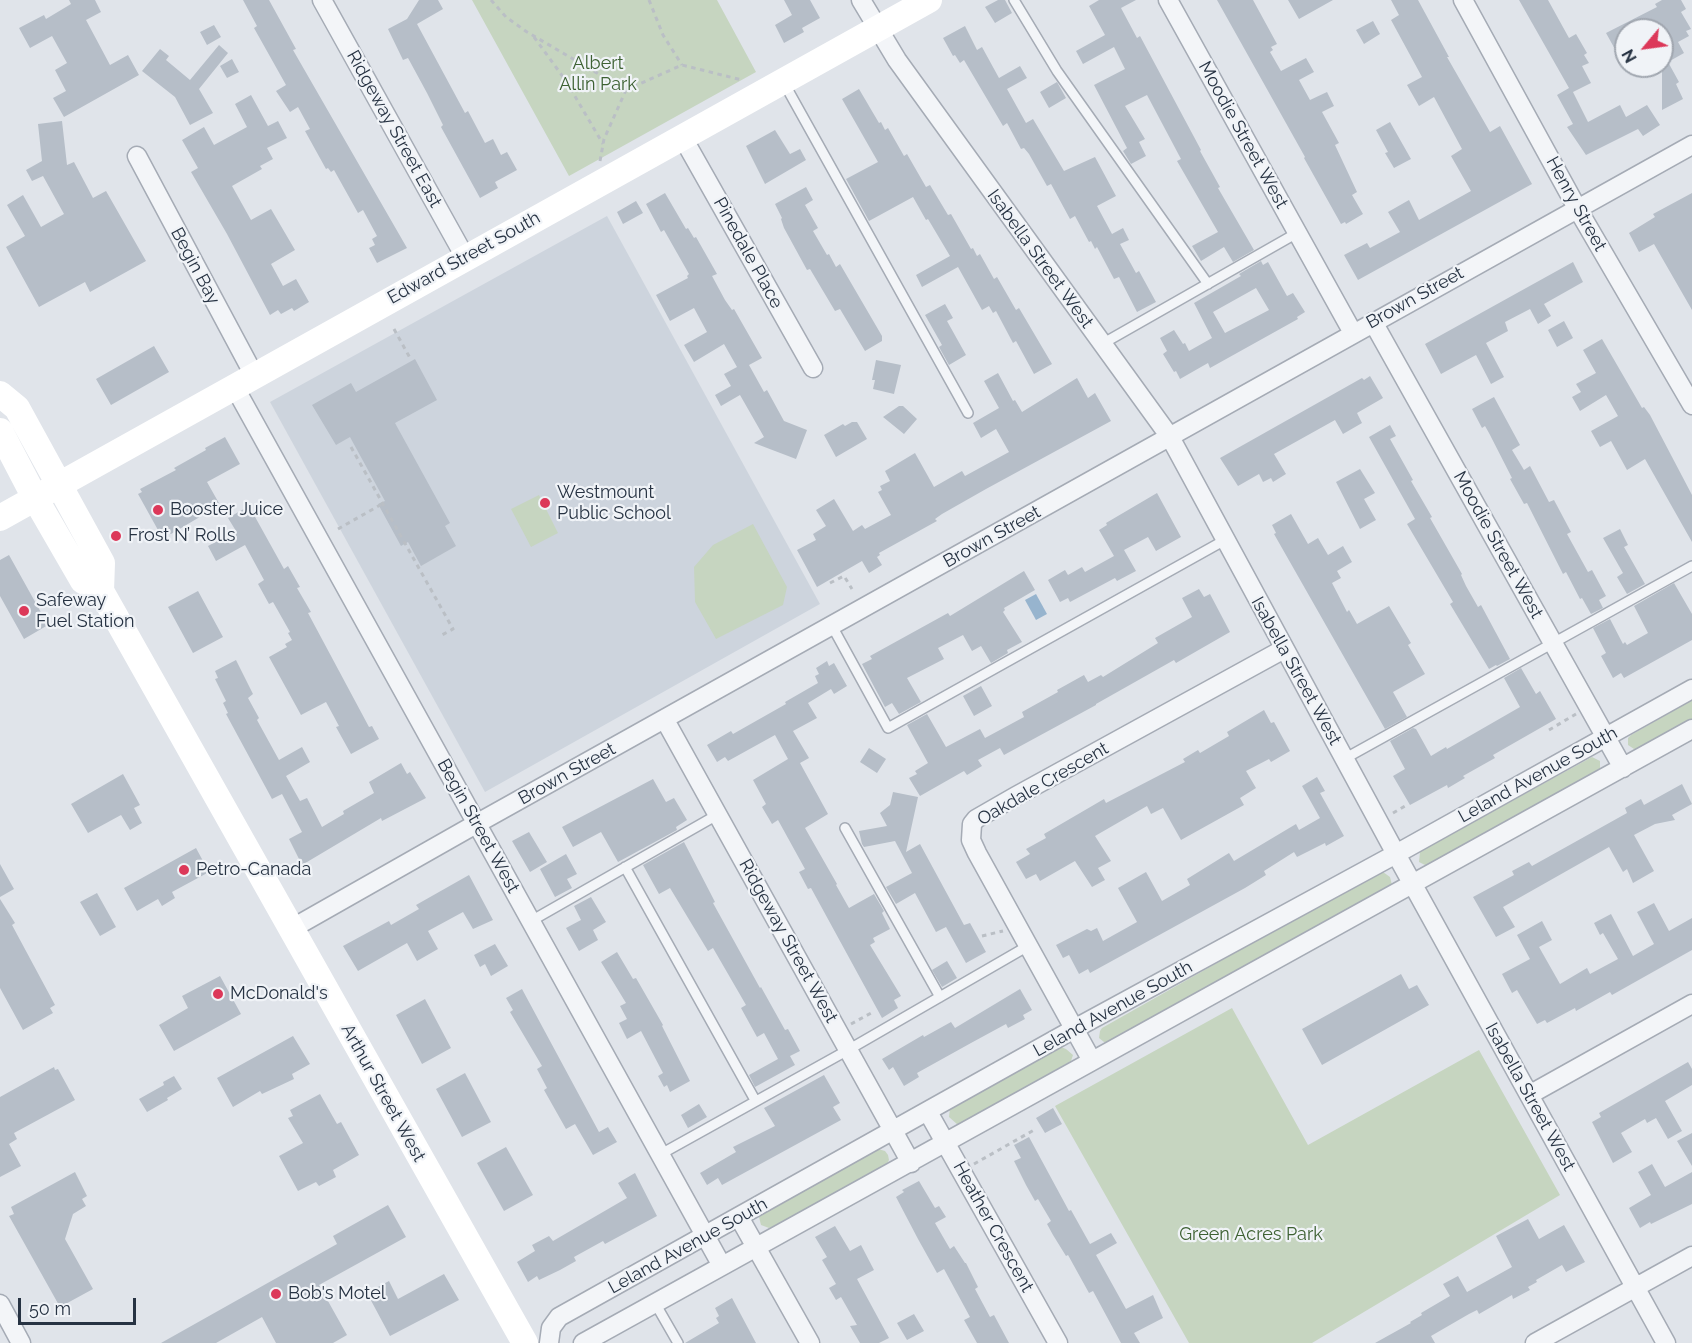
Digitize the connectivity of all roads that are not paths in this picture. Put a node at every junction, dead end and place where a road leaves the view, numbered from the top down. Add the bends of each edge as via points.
1 (322, 0) edge
2 (861, 0) edge
3 (929, 0) edge
4 (1014, 0) edge
5 (1168, 0) edge
6 (1463, 0) edge
7 (877, 30) junction
8 (778, 85) junction
9 (683, 138) junction
10 (1692, 145) edge
11 (137, 156) dead end
12 (1577, 208) junction
13 (1297, 234) junction
14 (465, 257) junction
15 (1208, 284) junction
16 (1373, 322) junction
17 (1353, 333) junction
18 (1102, 344) junction
19 (813, 368) dead end
20 (244, 381) junction
21 (0, 394) edge
22 (1692, 405) edge
23 (968, 413) dead end
24 (0, 431) edge
25 (1170, 437) junction
26 (59, 484) junction
27 (35, 498) junction
28 (0, 518) edge
29 (1225, 540) junction
30 (1692, 566) edge
31 (101, 591) junction
32 (832, 626) junction
33 (1554, 644) junction
34 (1284, 649) junction
35 (1692, 689) edge
36 (665, 720) junction
37 (1692, 729) edge
38 (1606, 737) junction
39 (1344, 759) junction
40 (1623, 768) junction
41 (717, 815) junction
42 (476, 824) junction
43 (845, 828) dead end
44 (1396, 854) junction
45 (625, 867) junction
46 (1413, 885) junction
47 (531, 921) junction
48 (291, 929) junction
49 (1028, 946) junction
50 (940, 997) junction
51 (1692, 1004) edge
52 (1074, 1029) junction
53 (848, 1050) junction
54 (1092, 1061) junction
55 (1529, 1095) junction
56 (755, 1100) junction
57 (928, 1112) junction
58 (893, 1131) junction
59 (946, 1143) junction
60 (661, 1154) junction
61 (910, 1162) junction
62 (740, 1217) junction
63 (706, 1236) junction
64 (756, 1246) junction
65 (1692, 1257) edge
66 (722, 1266) junction
67 (1636, 1288) junction
68 (655, 1303) junction
69 (0, 1305) edge
70 (21, 1343) edge
71 (530, 1343) edge
72 (583, 1343) edge
73 (678, 1343) edge
74 (810, 1343) edge
75 (1058, 1343) edge
76 (1536, 1343) edge
77 (1666, 1343) edge

1 - 14 street, Ridgeway Street East
2 - 7 street, Isabella Street West
3 - 7 main road, Edward Street South
4 - 15 lane via 1057,71
5 - 13 street, Moodie Street West
6 - 12 street, Henry Street
7 - 8 main road, Edward Street South
7 - 18 street, Isabella Street West
8 - 9 main road, Edward Street South
8 - 23 lane
9 - 14 main road, Edward Street South
9 - 19 street, Pinedale Place
10 - 12 street, Brown Street
11 - 20 street, Begin Bay
12 - 16 street, Brown Street
12 - 22 street, Henry Street
13 - 15 lane
13 - 17 street, Moodie Street West
14 - 20 main road, Edward Street South
15 - 18 lane
16 - 17 street, Brown Street
16 - 33 street, Moodie Street West
17 - 25 street, Brown Street
18 - 25 street, Isabella Street West
20 - 26 main road, Edward Street South
20 - 42 street, Begin Street West
21 - 26 main road, Arthur Street West via 17,408
24 - 27 main road, Arthur Street West
25 - 29 street, Isabella Street West
25 - 32 street, Brown Street
26 - 27 main road, Edward Street South
26 - 31 main road, Arthur Street West via 102,563
27 - 28 main road, Edward Street South
27 - 31 main road, Arthur Street West via 83,581
29 - 32 lane via 888,728
29 - 34 street, Isabella Street West
30 - 33 lane
31 - 48 main road, Arthur Street West
32 - 36 street, Brown Street
33 - 38 street, Moodie Street West
33 - 39 lane
34 - 39 street, Isabella Street West
34 - 49 street, Oakdale Crescent via 976,819 971,840
35 - 38 street, Leland Avenue South
36 - 41 street, Ridgeway Street West
36 - 42 street, Brown Street
37 - 40 street, Leland Avenue South
38 - 40 street, Moodie Street West
38 - 44 street, Leland Avenue South
39 - 44 street, Isabella Street West
40 - 46 street, Leland Avenue South
41 - 45 lane
41 - 53 street, Ridgeway Street West
42 - 47 street, Begin Street West
42 - 48 street, Brown Street
43 - 50 lane
44 - 46 street, Isabella Street West
44 - 52 street, Leland Avenue South
45 - 47 lane
45 - 56 lane
46 - 54 street, Leland Avenue South
46 - 55 street, Isabella Street West
47 - 60 street, Begin Street West
48 - 71 main road, Arthur Street West
49 - 50 lane
49 - 52 street, Oakdale Crescent
50 - 53 lane
51 - 55 street
52 - 54 street, Oakdale Crescent
52 - 57 street, Leland Avenue South
53 - 56 lane
53 - 58 street, Ridgeway Street West
54 - 59 street, Leland Avenue South
55 - 67 street, Isabella Street West
56 - 60 lane
57 - 58 street, Leland Avenue South
57 - 59 street, Heather Crescent
58 - 61 street, Ridgeway Street West
58 - 62 street, Leland Avenue South
59 - 61 street, Leland Avenue South
59 - 75 street, Heather Crescent
60 - 63 street, Begin Street West
61 - 64 street, Leland Avenue South
62 - 63 street, Leland Avenue South
62 - 64 street
63 - 66 street, Begin Street West
63 - 71 street, Leland Avenue South via 559,1317
64 - 66 street, Leland Avenue South
64 - 74 street
65 - 67 street
66 - 68 street, Leland Avenue South
67 - 76 street
67 - 77 street, Isabella Street West
68 - 72 street, Leland Avenue South
68 - 73 lane
69 - 70 street

